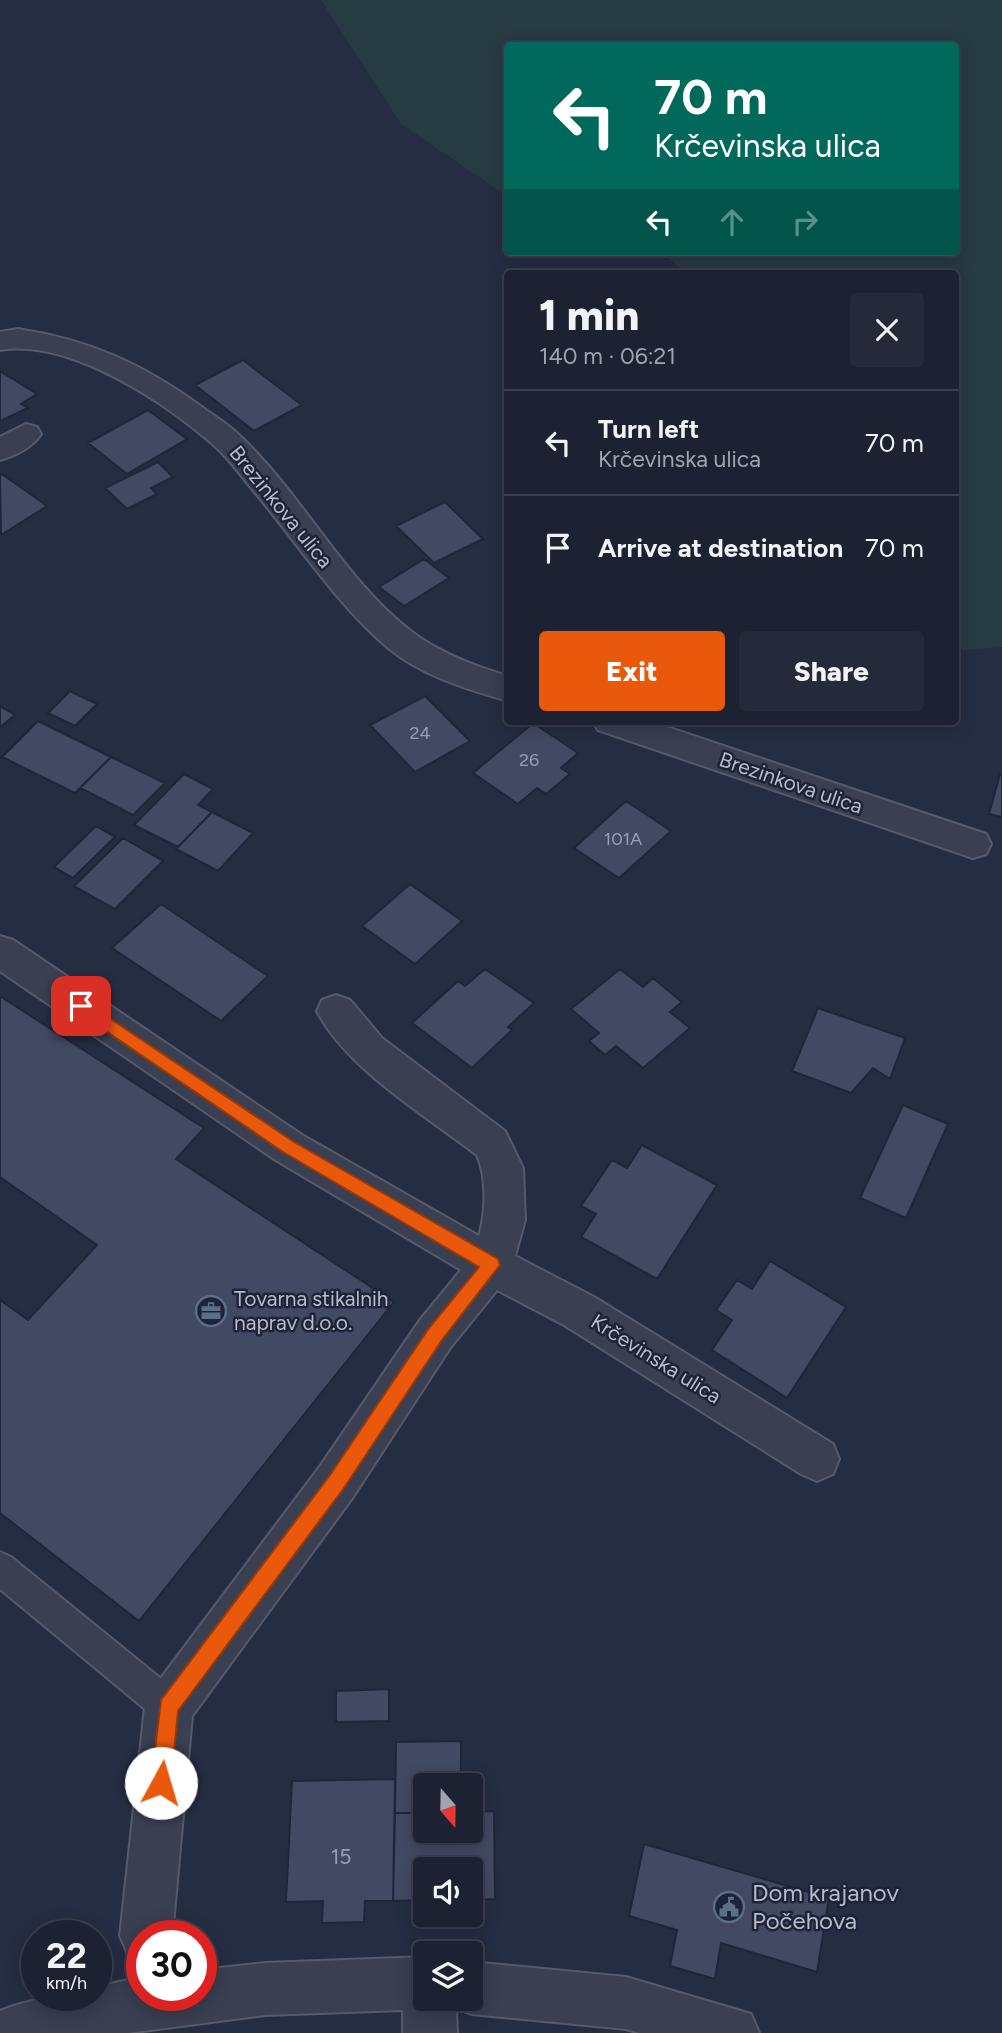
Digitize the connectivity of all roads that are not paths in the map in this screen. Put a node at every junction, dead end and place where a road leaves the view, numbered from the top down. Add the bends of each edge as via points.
1 (0, 341) edge
2 (26, 434) dead end
3 (0, 450) edge
4 (504, 688) edge
5 (622, 725) edge
6 (973, 844) dead end
7 (0, 951) edge
8 (336, 1011) dead end
9 (491, 1265) junction
10 (817, 1459) dead end
11 (0, 1568) edge
12 (169, 1707) junction
13 (148, 1920) edge
14 (413, 1983) edge
15 (483, 1989) edge
16 (217, 1993) edge
17 (126, 2004) edge
18 (429, 2011) edge
19 (11, 2033) edge
20 (430, 2033) edge
21 (732, 2033) edge

1 - 4 street, Brezinkova ulica via 29,340 89,354 171,399 229,442 343,584 400,640 457,673
2 - 3 street
5 - 6 street, Brezinkova ulica
7 - 9 street, Krčevinska ulica via 289,1147
8 - 9 street via 368,1051 491,1143 503,1168 505,1220
9 - 10 street, Krčevinska ulica via 579,1311
9 - 12 street via 435,1334 337,1482
11 - 12 lane
12 - 13 street
14 - 16 street
15 - 21 street via 626,2003
17 - 19 street
18 - 20 street

